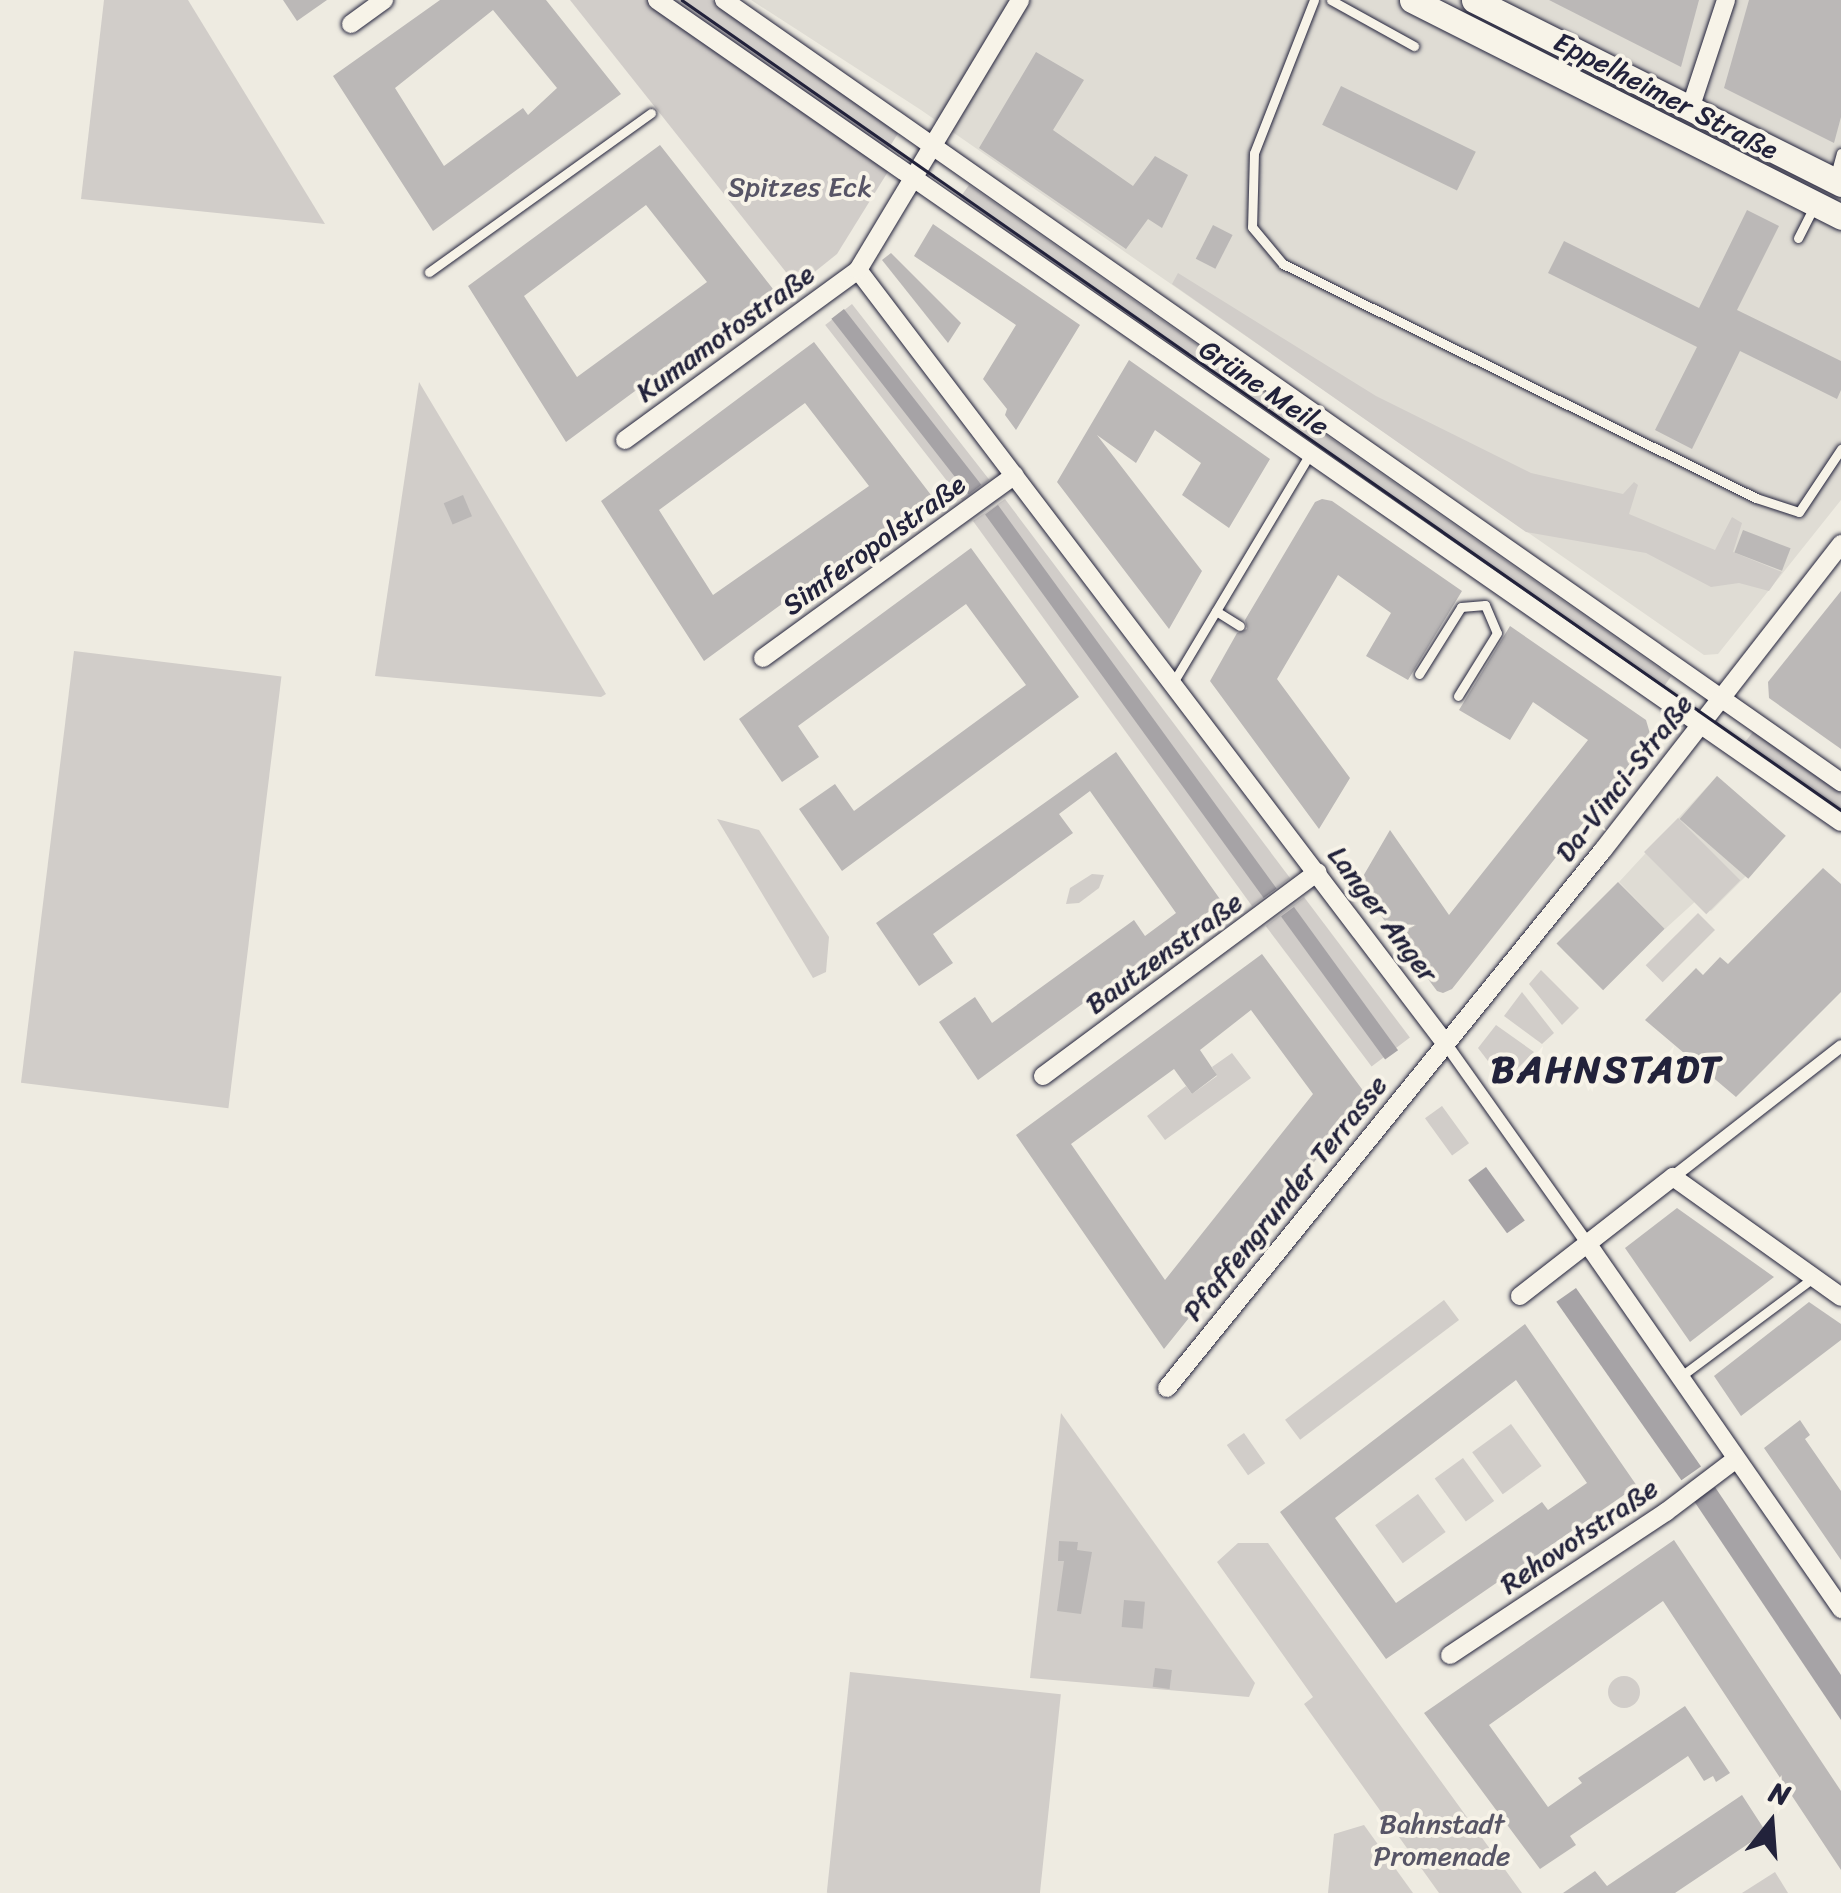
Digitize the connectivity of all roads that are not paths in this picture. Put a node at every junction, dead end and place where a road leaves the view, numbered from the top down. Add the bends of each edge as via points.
1 (384, 0) edge
2 (657, 0) edge
3 (724, 0) edge
4 (1020, 0) edge
5 (1314, 0) edge
6 (1331, 0) edge
7 (1412, 0) edge
8 (1474, 0) edge
9 (1726, 0) edge
10 (351, 24) dead end
11 (1414, 46) dead end
12 (1690, 109) junction
13 (652, 113) dead end
14 (932, 148) junction
15 (1841, 153) edge
16 (914, 177) junction
17 (1838, 182) edge
18 (1815, 204) junction
19 (1841, 217) edge
20 (1798, 238) dead end
21 (858, 270) junction
22 (429, 272) dead end
23 (625, 440) dead end
24 (1841, 449) edge
25 (1311, 452) junction
26 (1015, 475) junction
27 (1841, 545) edge
28 (1216, 611) junction
29 (1240, 626) dead end
30 (763, 658) dead end
31 (1419, 674) dead end
32 (1174, 680) junction
33 (1458, 696) dead end
34 (1720, 700) junction
35 (1701, 724) junction
36 (1841, 782) edge
37 (1841, 822) edge
38 (1318, 872) junction
39 (1446, 1044) junction
40 (1841, 1046) edge
41 (1043, 1076) dead end
42 (1673, 1177) junction
43 (1587, 1243) junction
44 (1814, 1278) junction
45 (1520, 1296) dead end
46 (1841, 1297) edge
47 (1680, 1377) junction
48 (1167, 1388) dead end
49 (1736, 1459) junction
50 (1841, 1609) edge
51 (1450, 1655) dead end

1 - 10 street
2 - 16 street, Grüne Meile
3 - 14 street, Grüne Meile
4 - 14 street
5 - 24 lane via 1254,154 1252,227 1284,264 1756,498 1799,512
6 - 11 lane
7 - 18 main road, Eppelheimer Straße
8 - 12 main road, Eppelheimer Straße
9 - 12 street
12 - 17 main road, Eppelheimer Straße
13 - 22 lane
14 - 16 street
14 - 34 street, Grüne Meile
15 - 17 lane
16 - 21 street
16 - 25 street, Grüne Meile
18 - 19 main road, Eppelheimer Straße
18 - 20 lane
21 - 23 street, Kumamotostraße
21 - 26 street, Langer Anger
25 - 28 lane
25 - 35 street, Grüne Meile
26 - 30 street, Simferopolstraße
26 - 32 street, Langer Anger
27 - 34 street, Da-Vinci-Straße
28 - 29 lane
28 - 32 lane
31 - 33 lane via 1462,607 1484,605 1497,633
32 - 38 street, Langer Anger
34 - 35 street, Da-Vinci-Straße
34 - 36 street, Grüne Meile
35 - 37 street, Grüne Meile
35 - 39 street, Da-Vinci-Straße
38 - 39 street, Langer Anger
38 - 41 street, Bautzenstraße
39 - 43 street, Langer Anger
39 - 48 street, Pfaffengrunder Terrasse
40 - 42 street
42 - 43 street
42 - 44 street
43 - 45 street
43 - 47 street, Langer Anger
44 - 46 street
44 - 47 lane
47 - 49 street, Langer Anger
49 - 50 street, Langer Anger
49 - 51 street, Rehovotstraße

